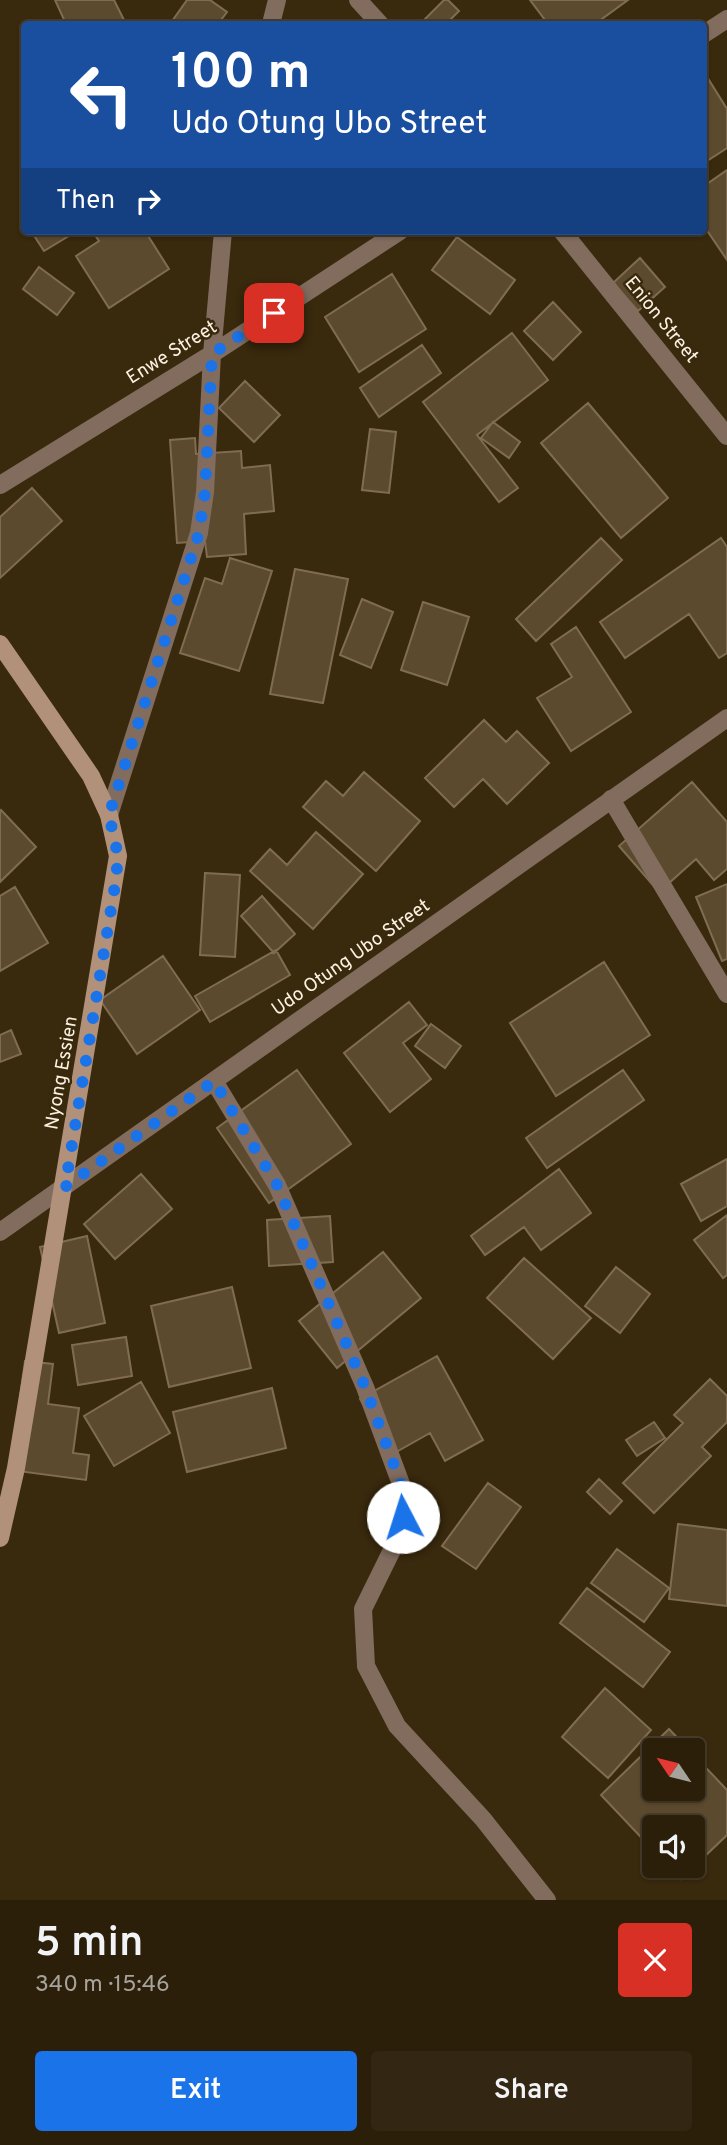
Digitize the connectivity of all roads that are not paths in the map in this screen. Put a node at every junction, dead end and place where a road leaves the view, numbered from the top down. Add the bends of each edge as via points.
1 (277, 0) edge
2 (358, 0) edge
3 (727, 19) edge
4 (272, 21) edge
5 (377, 21) edge
6 (707, 32) edge
7 (223, 235) edge
8 (394, 235) edge
9 (565, 235) edge
10 (212, 354) junction
11 (727, 436) edge
12 (0, 485) edge
13 (0, 644) edge
14 (727, 718) edge
15 (611, 799) junction
16 (109, 815) junction
17 (727, 995) edge
18 (214, 1081) junction
19 (65, 1187) junction
20 (0, 1232) edge
21 (0, 1538) edge
22 (547, 1900) edge

1 - 4 street
2 - 5 street
3 - 6 street
7 - 10 street
8 - 10 street, Enwe Street
9 - 11 street, Enion Street
10 - 12 street, Enwe Street
10 - 16 street via 199,533
13 - 16 street, Nyong Essien via 91,776
14 - 15 street, Udo Otung Ubo Street
15 - 17 street
15 - 18 street, Udo Otung Ubo Street
16 - 19 street, Nyong Essien via 118,856 116,879
18 - 19 street, Udo Otung Ubo Street
18 - 22 street via 277,1185 365,1387 401,1484 403,1517 363,1609 366,1666 397,1726 483,1819
19 - 20 street, Udo Otung Ubo Street
19 - 21 street, Nyong Essien

